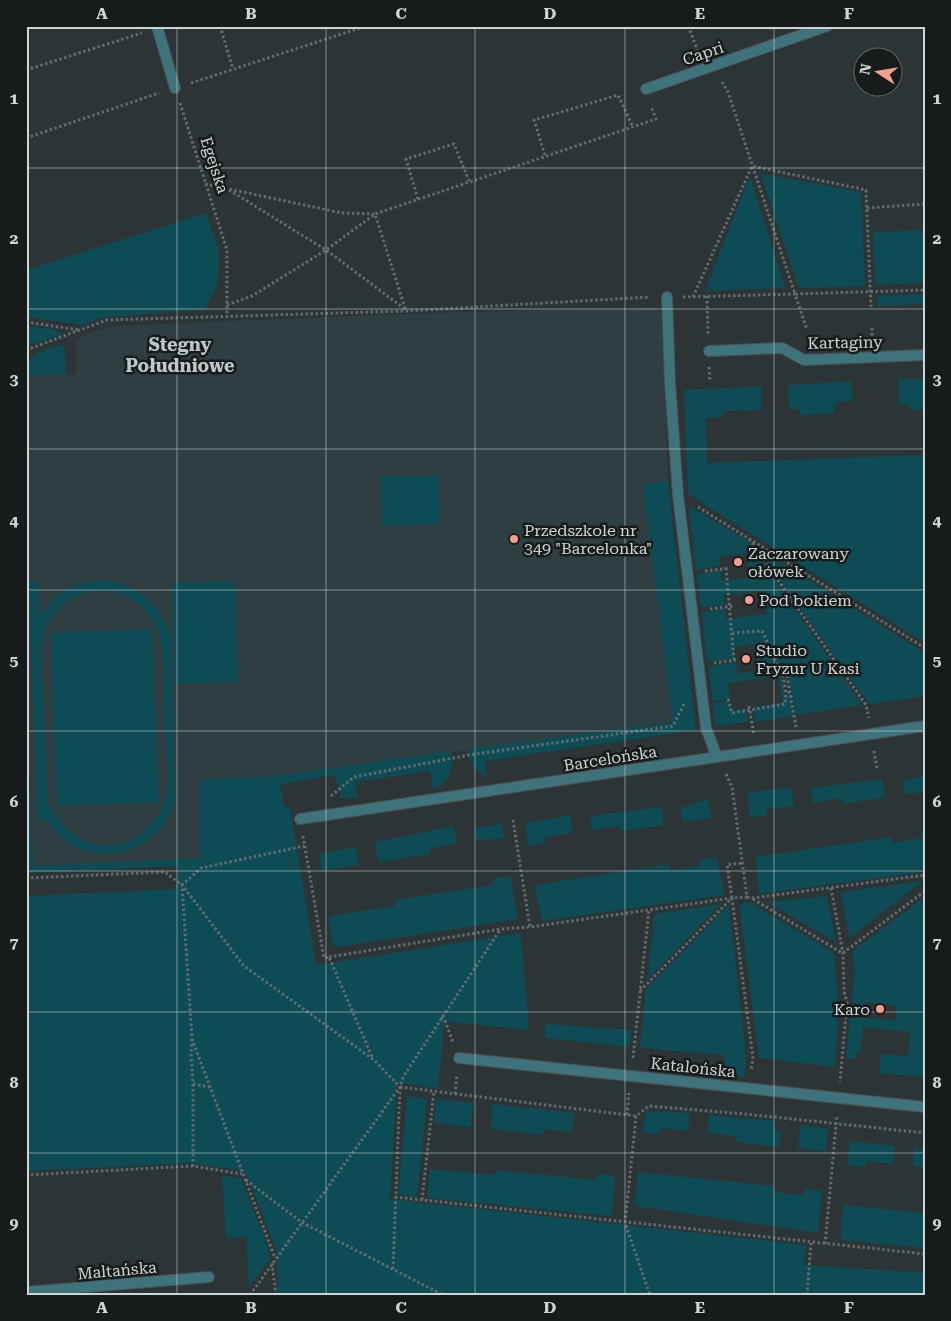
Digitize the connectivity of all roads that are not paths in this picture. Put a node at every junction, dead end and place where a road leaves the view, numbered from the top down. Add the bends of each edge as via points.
1 (827, 26) edge
2 (157, 27) edge
3 (175, 88) road end
4 (646, 89) dead end
5 (667, 296) road end
6 (709, 351) dead end
7 (925, 355) edge
8 (925, 726) edge
9 (717, 757) junction
10 (300, 819) dead end
11 (459, 1058) road end
12 (925, 1107) edge
13 (209, 1277) dead end
14 (26, 1292) edge

1 - 4 street, Capri
2 - 3 street
5 - 9 street via 678,495 706,728
6 - 7 street, Kartaginy via 782,348 804,360
8 - 9 street, Barcelońska
9 - 10 street, Barcelońska
11 - 12 street, Katalońska
13 - 14 street, Maltańska

